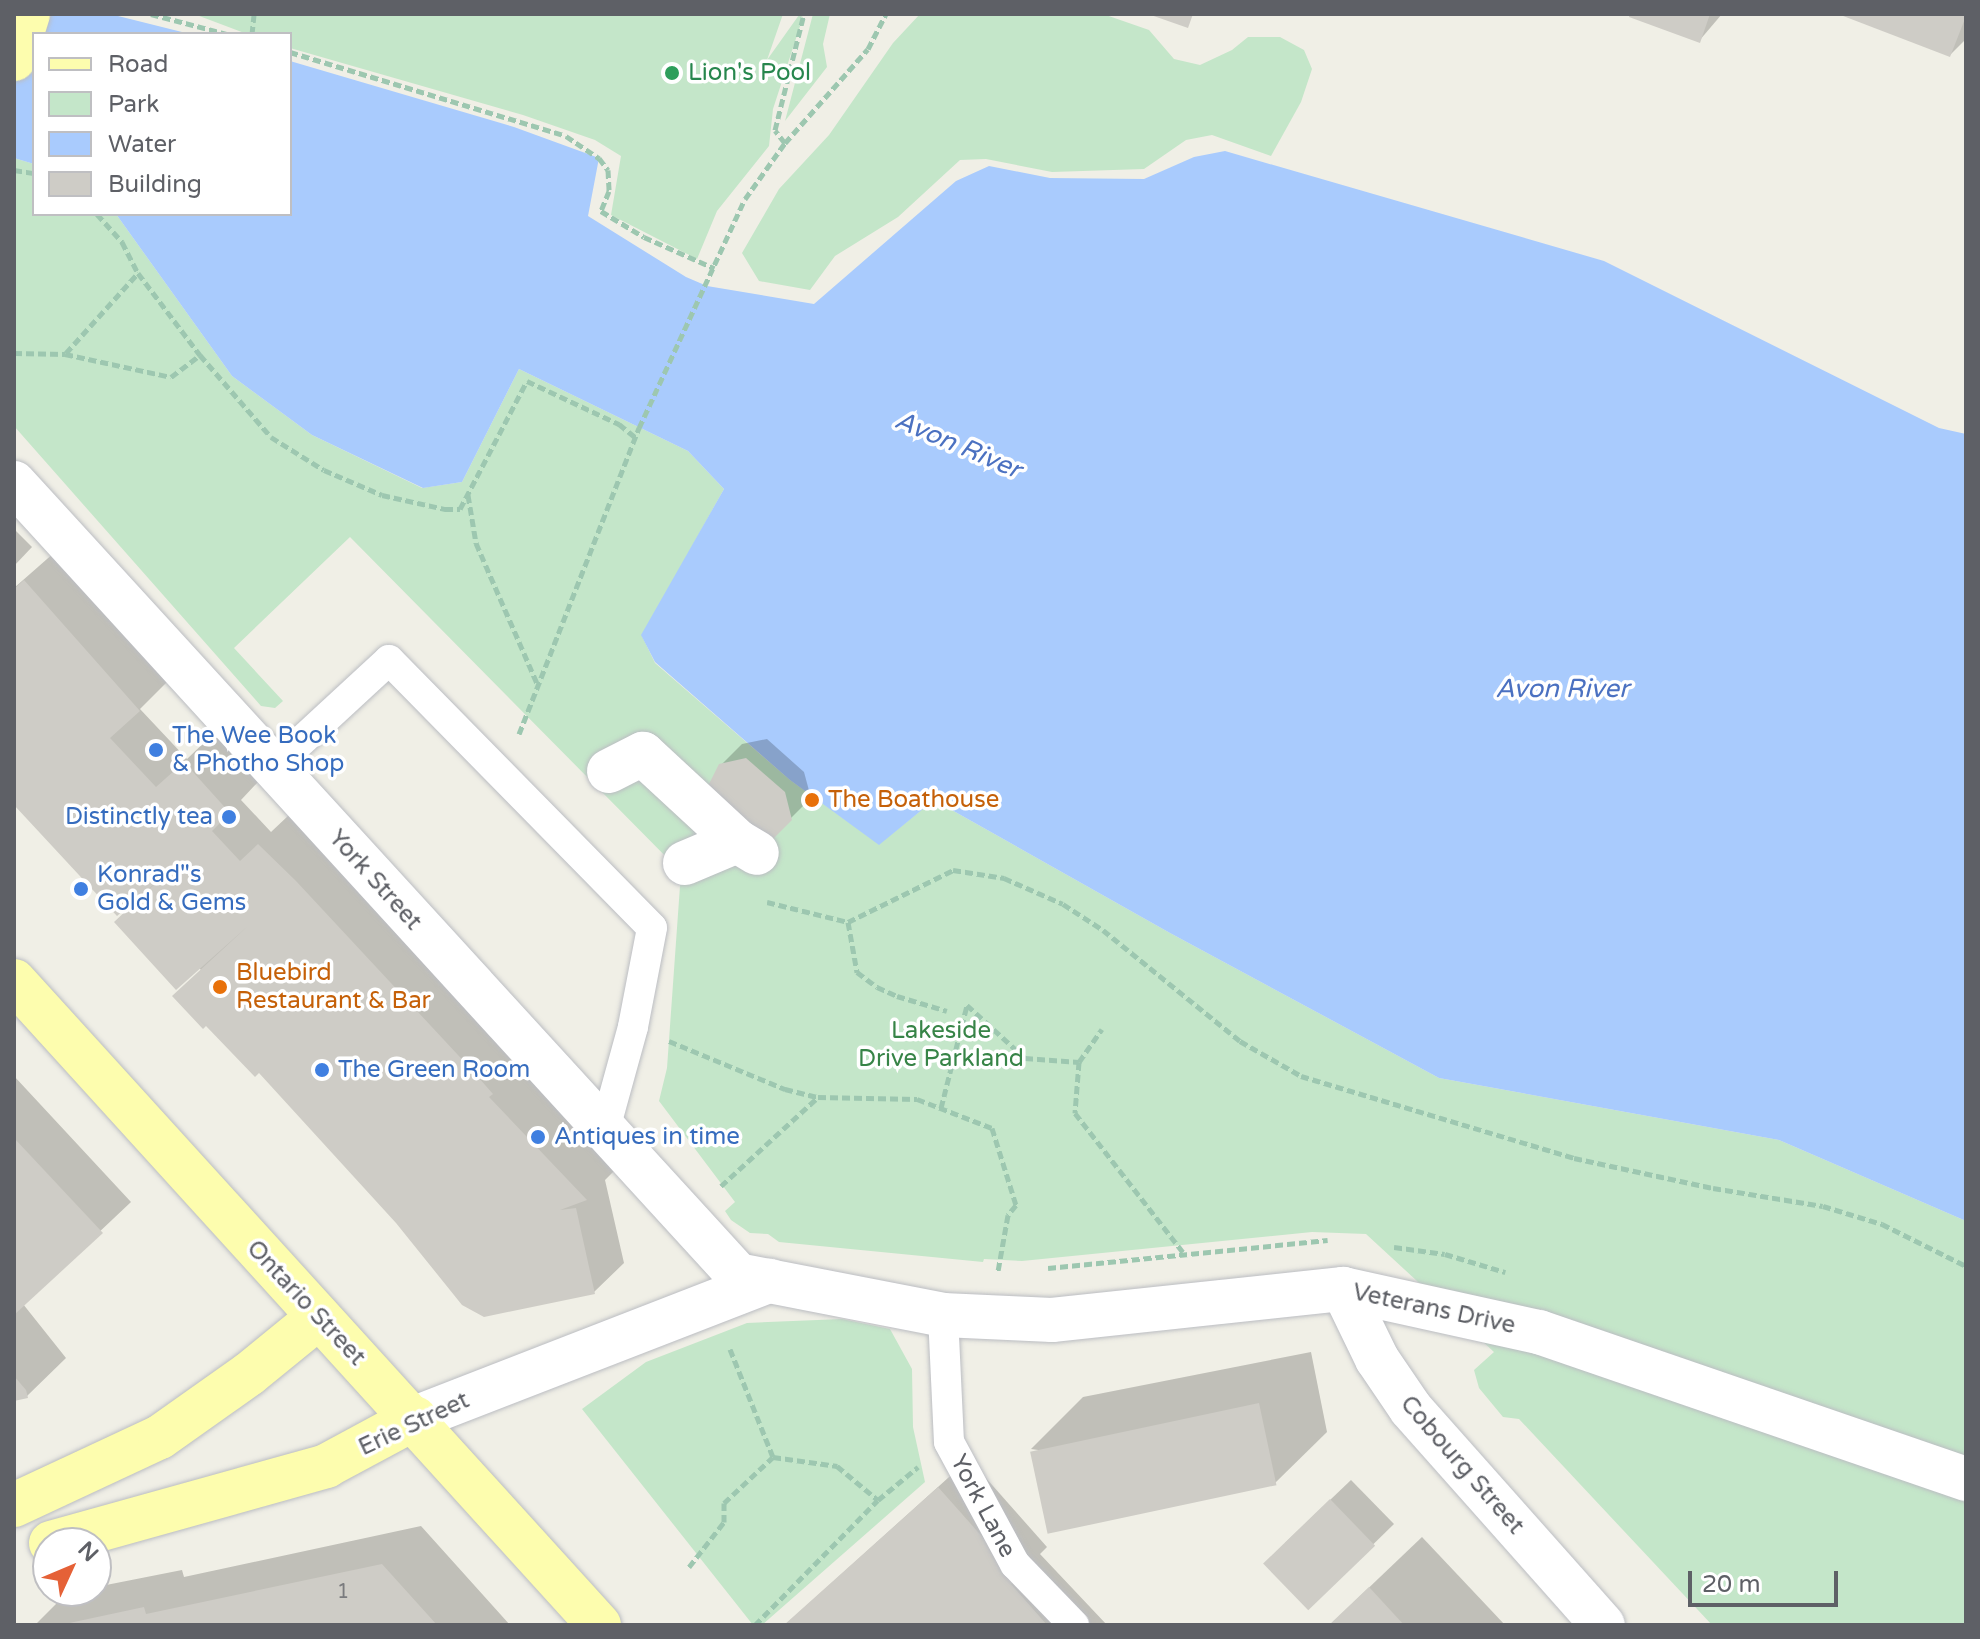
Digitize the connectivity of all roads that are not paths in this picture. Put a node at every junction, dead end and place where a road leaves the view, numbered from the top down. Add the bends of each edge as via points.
1 (28, 14) edge
2 (14, 59) edge
3 (14, 483) edge
4 (272, 768) junction
5 (609, 771) dead end
6 (685, 863) dead end
7 (14, 981) edge
8 (604, 1132) junction
9 (753, 1278) junction
10 (1343, 1289) junction
11 (943, 1315) junction
12 (319, 1317) junction
13 (415, 1418) junction
14 (1966, 1479) edge
15 (14, 1505) edge
16 (107, 1527) edge
17 (599, 1625) edge
18 (1074, 1625) edge
19 (1603, 1625) edge

1 - 2 main road
3 - 4 street, York Street
4 - 8 street, York Street
4 - 8 lane via 389,660 652,928 633,1027
5 - 6 street via 643,754 747,847
7 - 12 main road, Ontario Street
8 - 9 street, York Street
9 - 11 street, Veterans Drive
9 - 13 street, Erie Street
10 - 11 street, Veterans Drive via 1052,1320
10 - 14 street, Veterans Drive via 1539,1332
10 - 19 street, Cobourg Street via 1377,1359 1411,1409
11 - 18 lane, York Lane via 949,1442 1015,1564
12 - 13 main road, Ontario Street
12 - 15 main road via 160,1437
13 - 16 main road, Erie Street via 326,1466
13 - 17 main road, Ontario Street

